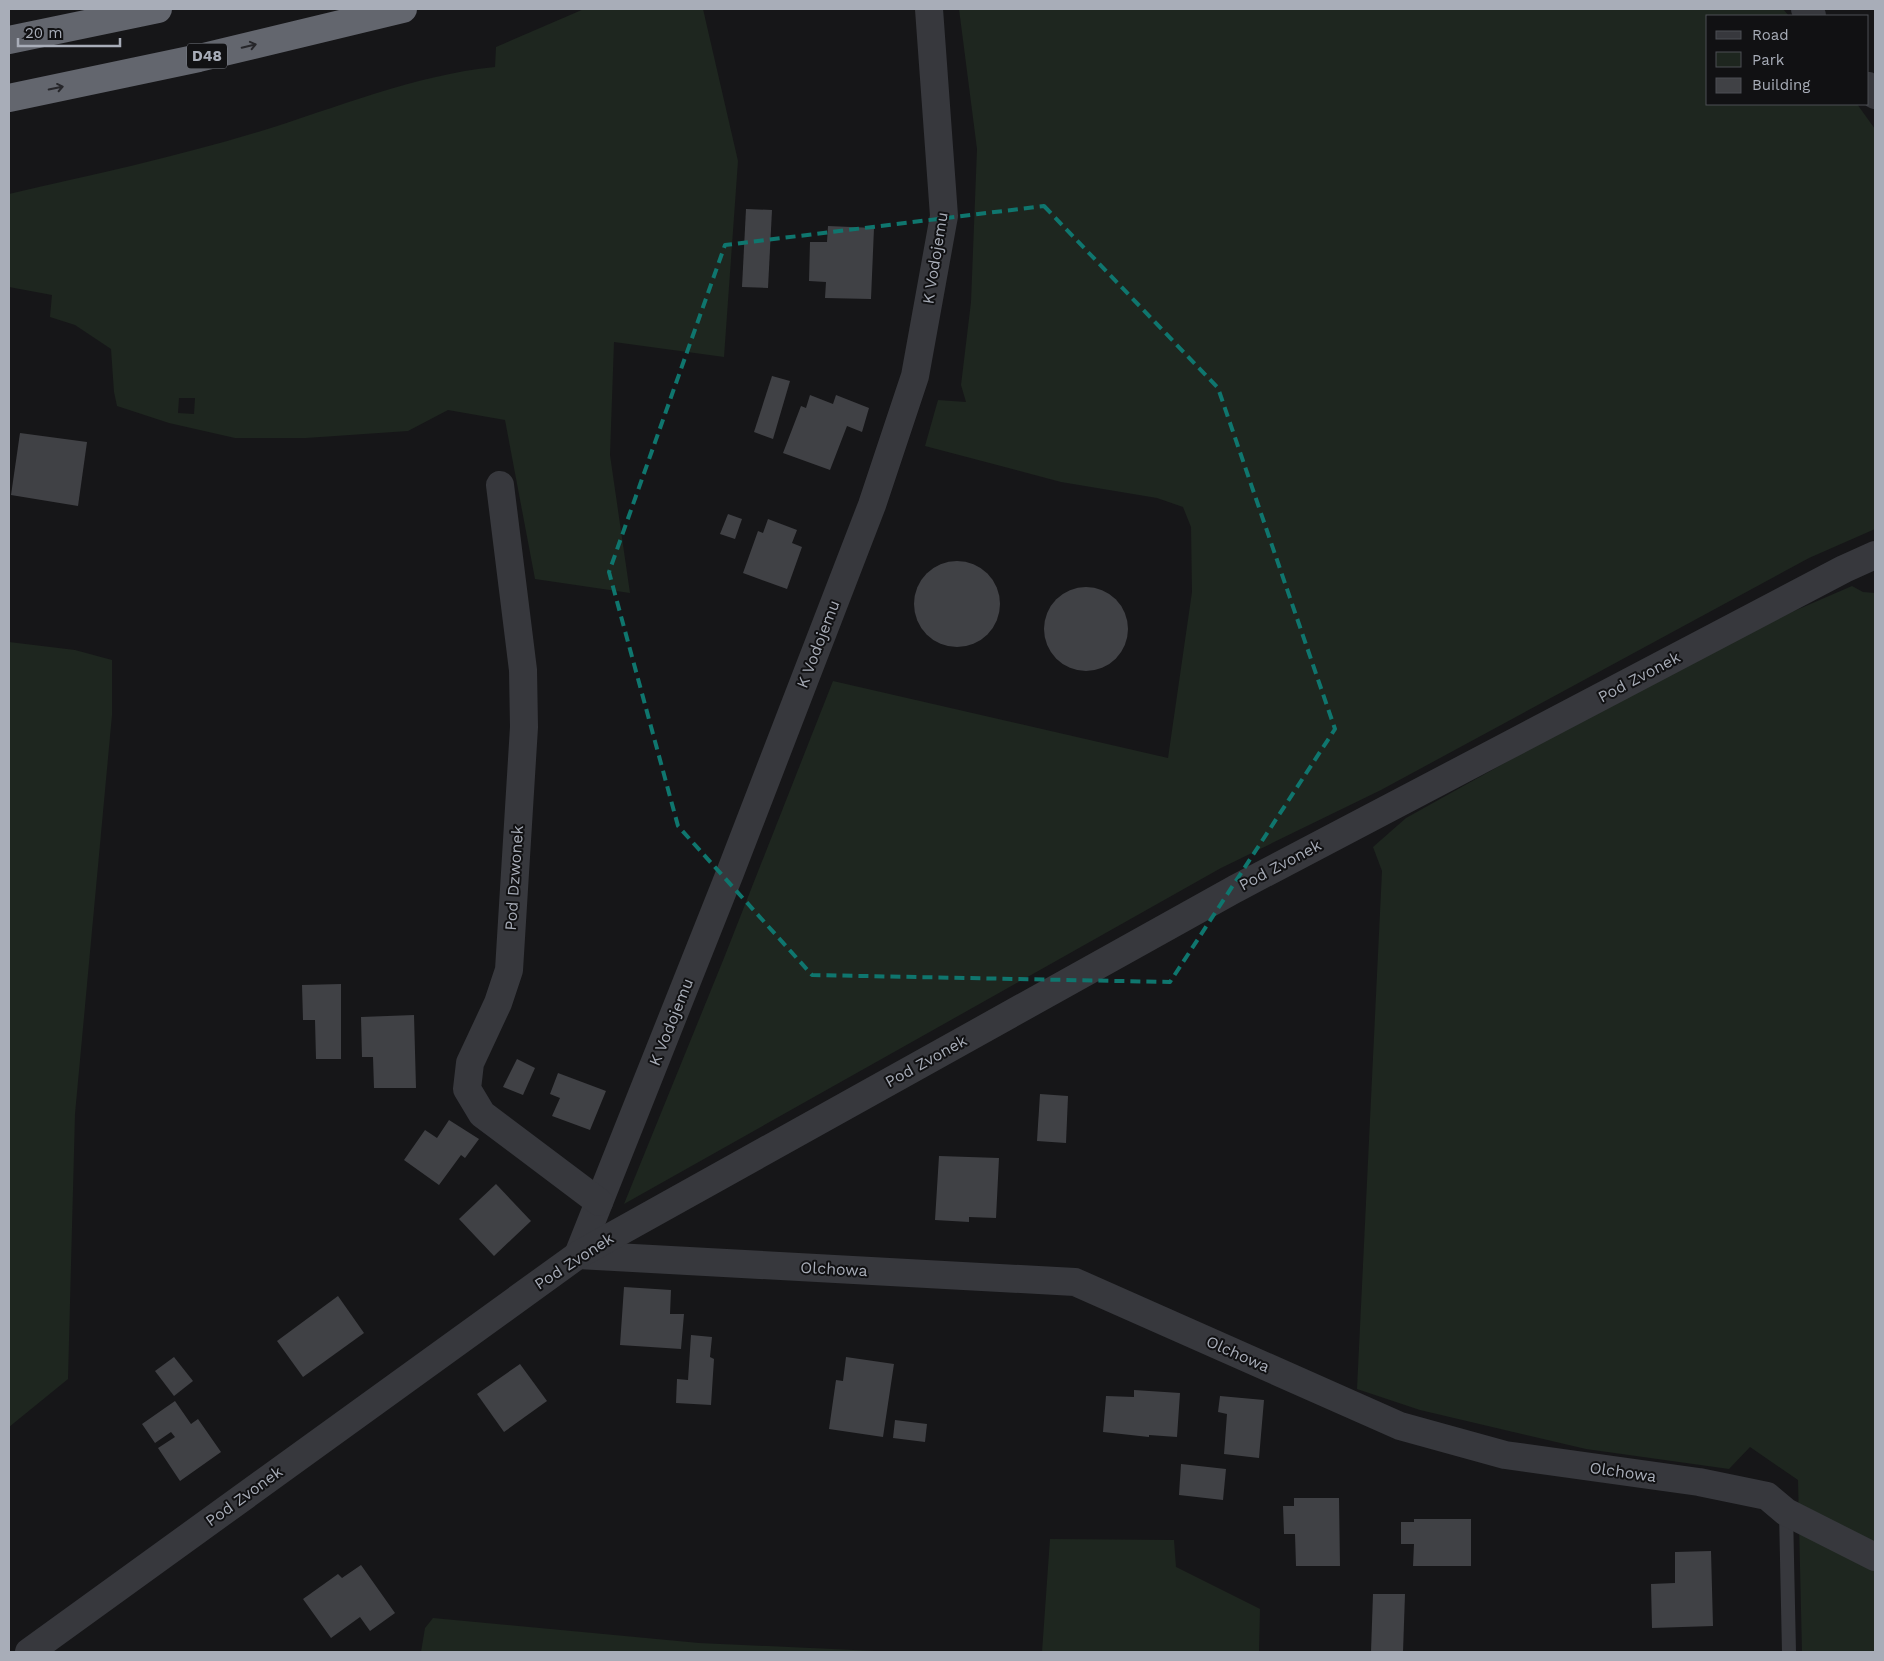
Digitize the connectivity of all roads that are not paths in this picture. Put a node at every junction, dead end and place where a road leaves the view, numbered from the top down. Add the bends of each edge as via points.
1 (158, 9) edge
2 (403, 9) edge
3 (930, 9) edge
4 (9, 40) edge
5 (9, 98) edge
6 (500, 485) dead end
7 (1875, 555) edge
8 (599, 1202) junction
9 (578, 1255) junction
10 (1786, 1512) junction
11 (1875, 1557) edge
12 (28, 1652) edge
13 (1789, 1652) edge

1 - 4 highway
5 -> 2 highway, D48 via 199,58
3 - 8 street, K Vodojemu via 944,216 915,376 872,505
6 - 8 street, Pod Dzwonek via 523,670 524,727 508,970 498,1003 470,1063 468,1089 482,1114
7 - 9 street, Pod Zvonek via 1235,889
8 - 9 street, K Vodojemu
9 - 10 street, Olchowa via 1076,1282 1400,1426 1505,1455 1699,1482 1767,1496
9 - 12 street, Pod Zvonek
10 - 11 street, Olchowa
10 - 13 lane

